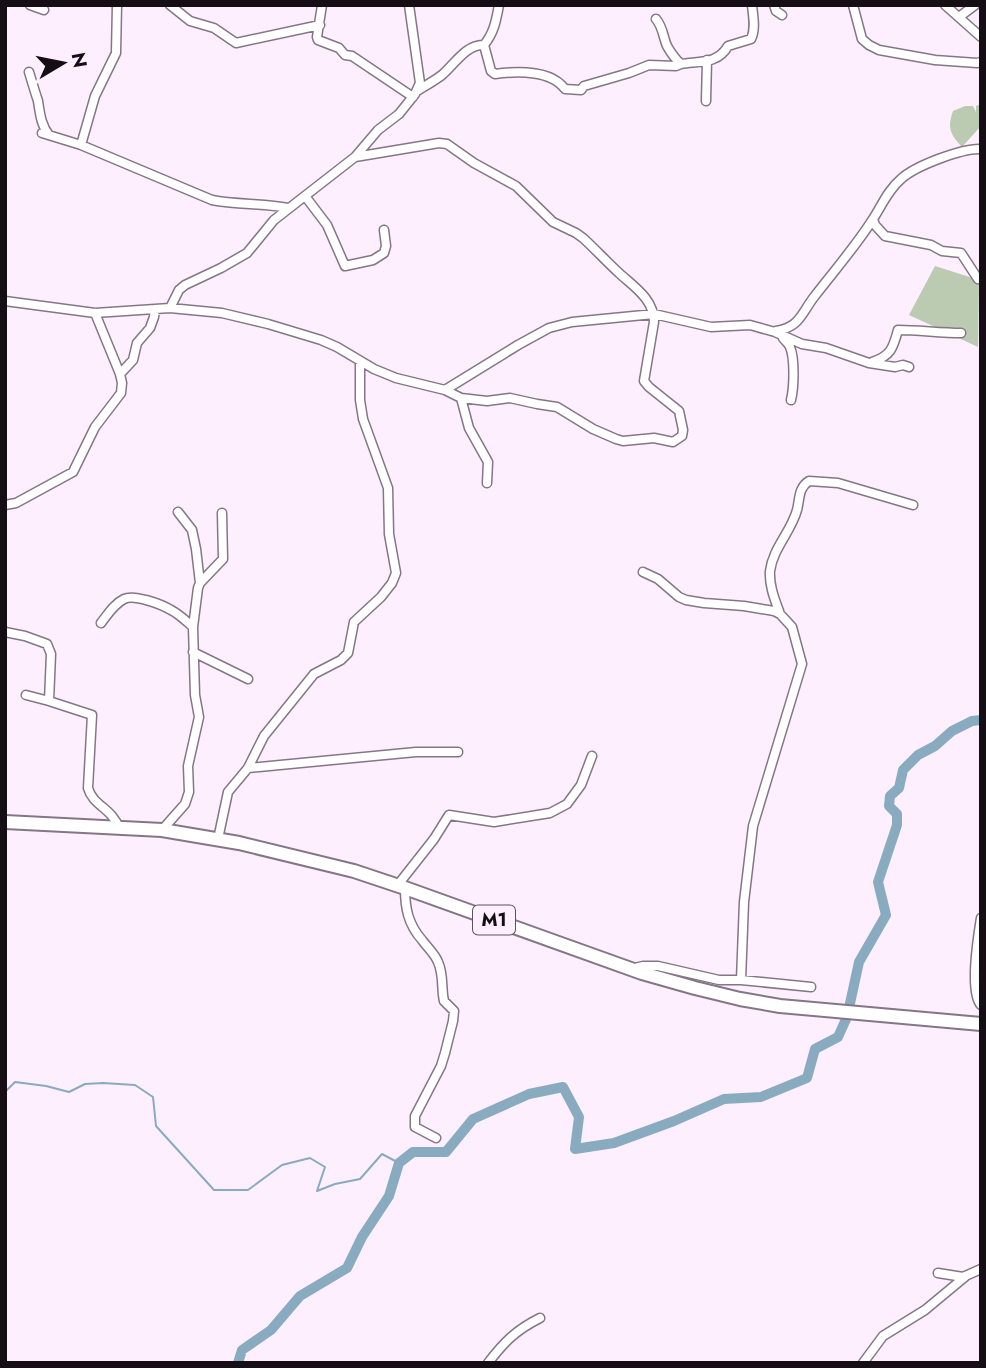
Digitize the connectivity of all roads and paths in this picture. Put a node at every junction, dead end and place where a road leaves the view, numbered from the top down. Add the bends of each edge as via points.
1 (30, 5) edge
2 (117, 5) edge
3 (170, 5) edge
4 (322, 5) edge
5 (409, 5) edge
6 (499, 5) edge
7 (752, 5) edge
8 (774, 5) edge
9 (853, 5) edge
10 (945, 5) edge
11 (975, 5) edge
12 (44, 10) dead end
13 (782, 15) dead end
14 (959, 17) junction
15 (656, 19) dead end
16 (320, 25) junction
17 (981, 37) edge
18 (484, 45) junction
19 (707, 60) junction
20 (981, 62) edge
21 (681, 64) junction
22 (29, 72) dead end
23 (415, 94) junction
24 (706, 101) dead end
25 (81, 145) junction
26 (981, 149) edge
27 (355, 157) junction
28 (306, 196) junction
29 (288, 208) junction
30 (873, 219) junction
31 (384, 230) dead end
32 (978, 279) dead end
33 (5, 302) edge
34 (170, 308) junction
35 (155, 309) junction
36 (95, 313) junction
37 (654, 314) junction
38 (775, 332) junction
39 (961, 333) dead end
40 (360, 361) junction
41 (869, 363) junction
42 (909, 366) dead end
43 (120, 374) junction
44 (445, 390) junction
45 (461, 398) junction
46 (791, 400) dead end
47 (487, 482) dead end
48 (5, 505) edge
49 (913, 505) dead end
50 (178, 512) dead end
51 (222, 513) dead end
52 (643, 572) dead end
53 (200, 583) junction
54 (780, 614) junction
55 (102, 623) dead end
56 (193, 627) junction
57 (5, 632) edge
58 (193, 652) junction
59 (248, 679) dead end
60 (26, 695) dead end
61 (49, 701) junction
62 (458, 752) dead end
63 (592, 755) dead end
64 (248, 768) junction
65 (5, 822) edge
66 (119, 828) junction
67 (162, 830) junction
68 (218, 839) junction
69 (401, 887) junction
70 (981, 918) edge
71 (631, 969) junction
72 (741, 980) junction
73 (811, 987) dead end
74 (981, 1005) edge
75 (981, 1024) edge
76 (436, 1138) dead end
77 (981, 1269) edge
78 (938, 1273) dead end
79 (966, 1276) junction
80 (540, 1318) dead end
81 (488, 1363) edge
82 (863, 1363) edge

1 - 12 street
2 - 25 street via 116,52 101,80
3 - 16 street via 190,21 214,28 236,43
4 - 16 street
5 - 23 street via 419,78
6 - 18 street via 496,25
7 - 19 street via 751,39 732,44 719,57
8 - 13 street
9 - 20 street via 862,38 869,46 935,60
10 - 14 street
11 - 14 street
14 - 17 street
15 - 21 street
16 - 23 street via 318,40
18 - 21 street via 495,74 530,72 575,90 649,65
18 - 23 street via 466,52
19 - 21 street
19 - 24 street
22 - 25 street via 46,134
23 - 27 street
25 - 29 street via 212,200
26 - 30 street via 966,149 915,169 889,191
27 - 28 street
27 - 37 street via 447,144 516,186 553,222 583,238 640,291
28 - 29 street
28 - 31 street via 327,225 345,266 384,253
29 - 34 street via 247,253 179,290
30 - 32 street via 885,236 961,253
30 - 38 street via 798,321
33 - 36 street
34 - 35 street
34 - 40 street via 268,324 321,340
35 - 36 street
35 - 43 street via 133,360
36 - 43 street
37 - 38 street via 711,327 751,325
37 - 44 street via 549,328
37 - 45 street via 644,382 679,411 683,430 677,441 623,441 557,407 510,398
38 - 41 street
38 - 46 street via 790,345
39 - 41 street via 898,330 887,355
40 - 44 street via 396,378
40 - 64 street via 363,419 388,488 388,534 396,573 354,622 348,653 305,684 264,736
41 - 42 street
43 - 48 street via 121,393 95,427 73,472
44 - 45 street
45 - 47 street via 469,428 488,462
49 - 54 street via 838,483 808,481 802,485 793,523 770,572
50 - 53 street via 192,530
51 - 53 street via 223,559
52 - 54 street via 686,600
53 - 56 street
54 - 72 street via 792,627 802,664 752,826
55 - 56 street via 127,597 171,610
56 - 58 street
57 - 61 street via 47,644 51,654
58 - 59 street
58 - 67 street via 199,717 188,766 189,792 185,804
60 - 61 street
61 - 66 street via 92,715 88,788
62 - 64 street
63 - 69 street via 581,785 567,804 550,813 494,822 449,815
64 - 68 street via 228,792
65 - 66 highway, M1
66 - 67 highway, M1
67 - 68 highway, M1
68 - 69 highway, M1 via 354,871
69 - 71 highway, M1
69 - 76 street via 409,920 436,958 444,1001 454,1011 441,1066 415,1116 415,1127
70 - 74 street via 975,983
71 - 72 street via 658,965 719,980
71 - 75 highway, M1 via 780,1006
72 - 73 street
77 - 79 street
78 - 79 street
79 - 82 street via 925,1310 883,1336
80 - 81 street via 504,1342

